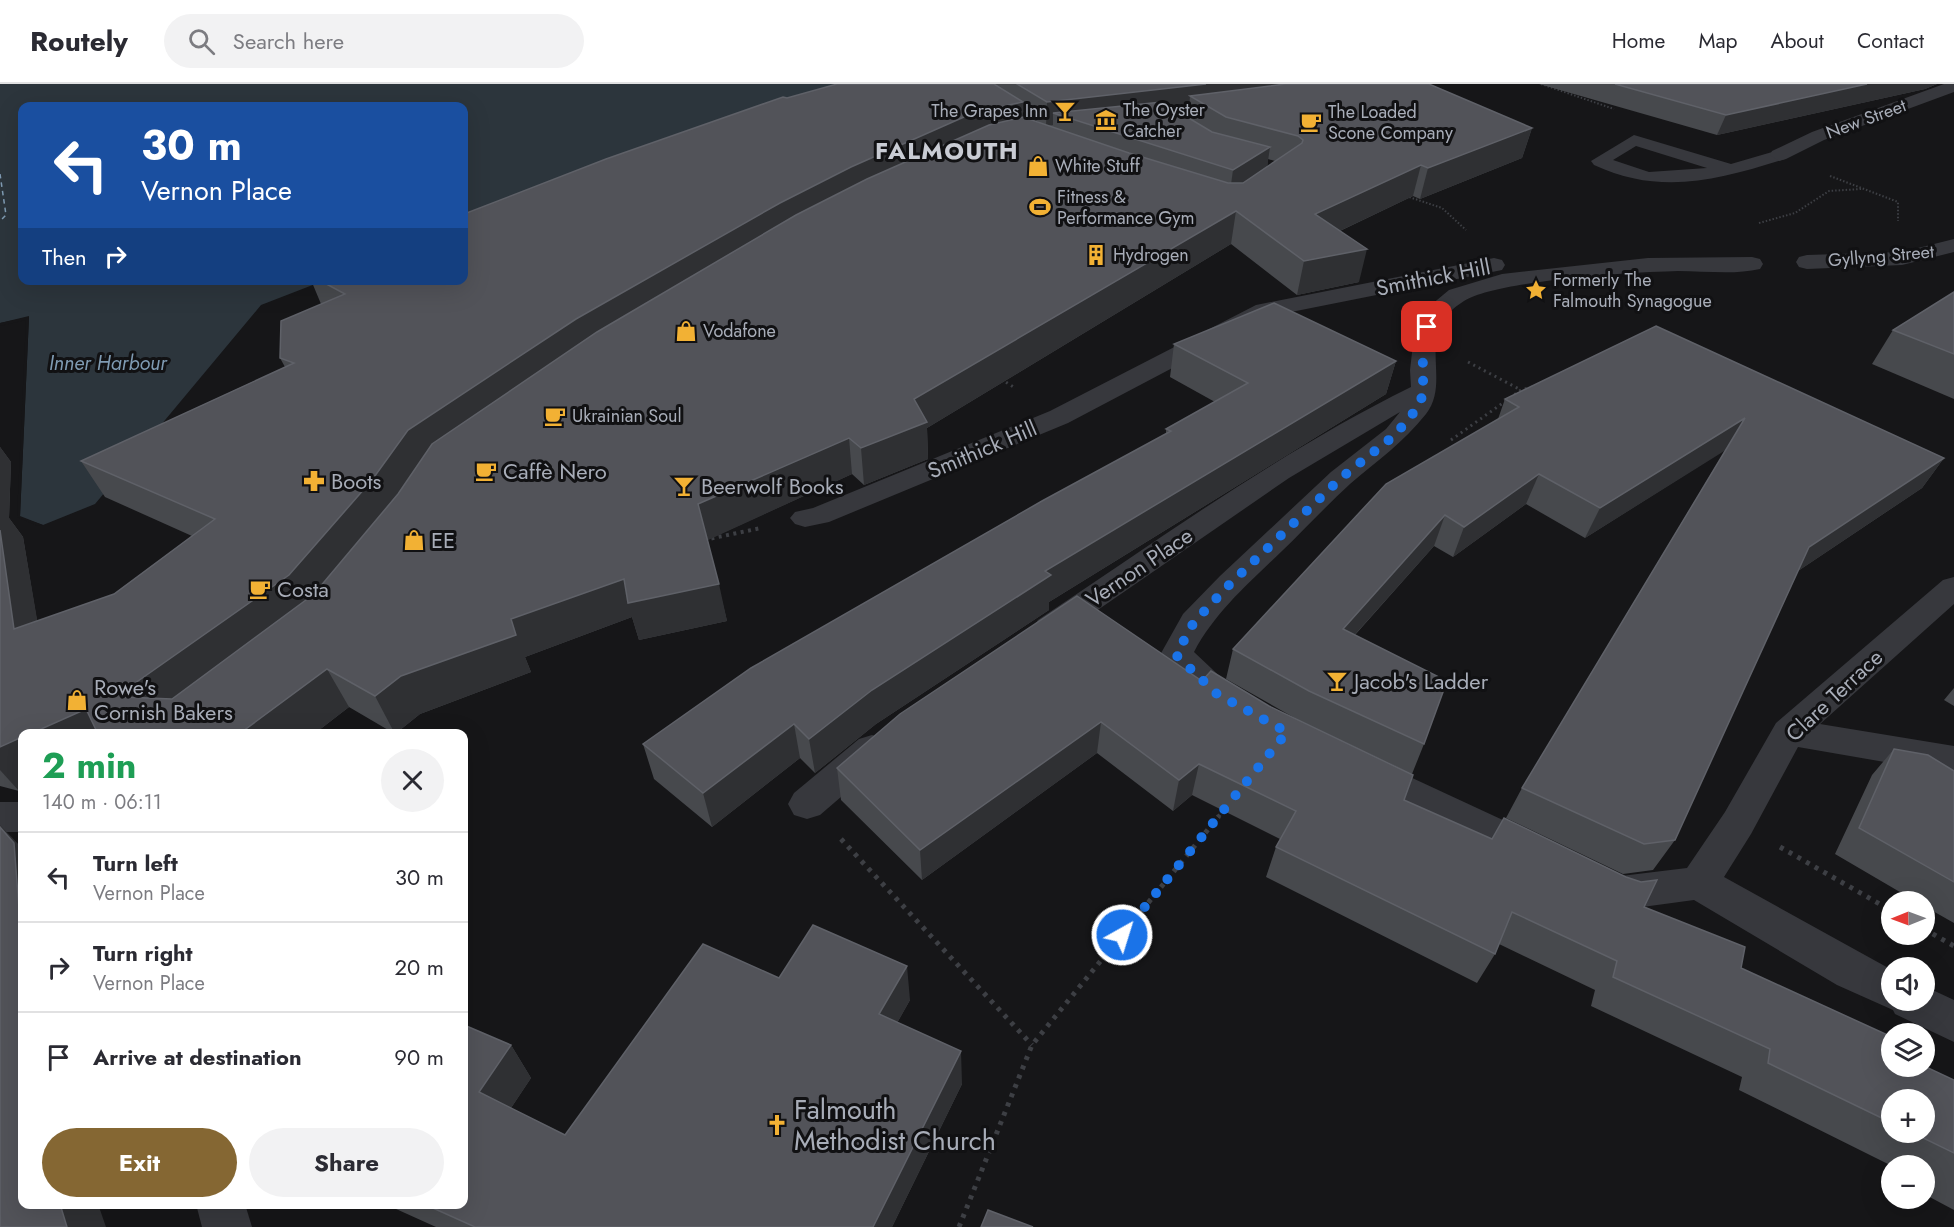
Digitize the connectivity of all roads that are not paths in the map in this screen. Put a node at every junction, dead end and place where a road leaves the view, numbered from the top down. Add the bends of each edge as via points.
1 (1954, 86) edge
2 (1779, 155) joint
3 (1731, 170) junction
4 (1954, 245) edge
5 (1806, 262) dead end
6 (1752, 264) dead end
7 (1648, 265) junction
8 (1424, 390) junction
9 (805, 518) road end
10 (1954, 587) edge
11 (1026, 644) edge
12 (1267, 722) edge
13 (899, 729) edge
14 (1788, 732) junction
15 (1340, 758) edge
16 (1954, 760) edge
17 (807, 804) road end
18 (0, 817) edge
19 (18, 817) edge
20 (1699, 883) junction
21 (1881, 986) edge
22 (1932, 1011) edge
23 (1954, 1022) edge
24 (222, 1209) edge
25 (227, 1227) edge

1 - 2 street, New Street via 1818,136
2 - 3 lane
3 - 3 lane via 1634,140 1600,160 1624,173 1664,180
4 - 5 street, Gyllyng Street via 1938,253
6 - 7 street
7 - 8 street via 1502,281 1457,296 1433,315 1427,327
7 - 9 street, Smithick Hill via 1592,261 1503,263 1264,310 1059,417 819,516
8 - 11 street, Vernon Place via 1376,413 1258,486
8 - 12 street via 1419,406 1395,435 1341,478 1261,553 1194,622 1176,655 1217,694
10 - 14 street, Clare Terrace
13 - 17 street
14 - 16 street
14 - 20 street, Clare Terrace via 1738,823
15 - 20 street via 1620,893
18 - 19 street
20 - 21 street
22 - 23 street
24 - 25 street

